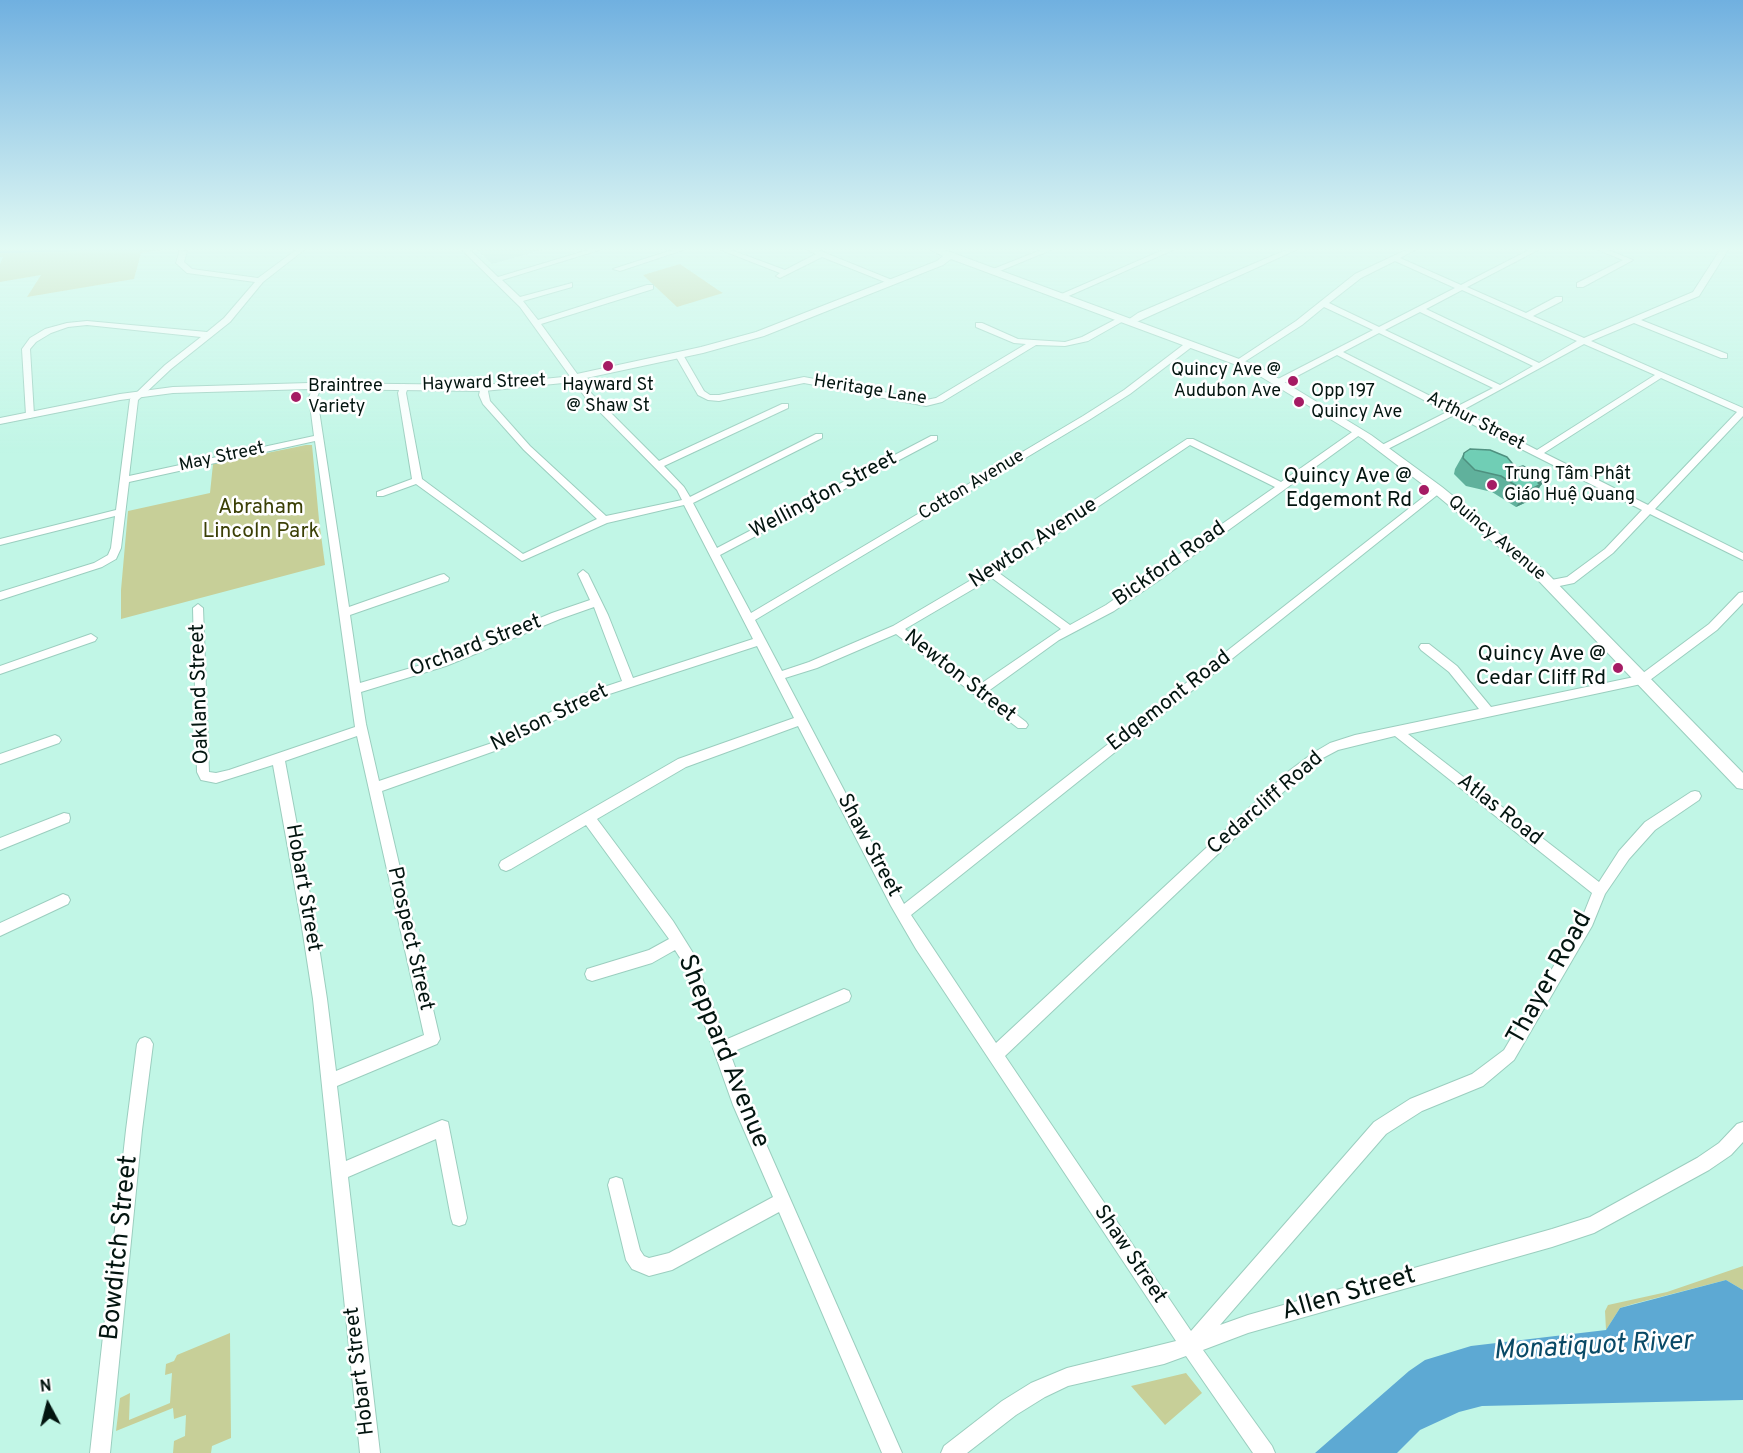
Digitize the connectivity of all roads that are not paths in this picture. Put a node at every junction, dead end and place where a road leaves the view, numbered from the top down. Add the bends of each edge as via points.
1 (228, 318) edge
2 (533, 318) edge
3 (550, 318) edge
4 (804, 318) edge
5 (1120, 318) edge
6 (1133, 318) edge
7 (1305, 318) edge
8 (1354, 318) edge
9 (1403, 318) edge
10 (1439, 318) edge
11 (1531, 318) edge
12 (1639, 318) edge
13 (1126, 320) junction
14 (1634, 320) junction
15 (536, 322) junction
16 (979, 325) dead end
17 (1379, 330) junction
18 (209, 335) junction
19 (1584, 341) junction
20 (1033, 343) junction
21 (1190, 344) junction
22 (1336, 352) junction
23 (679, 355) junction
24 (1724, 356) dead end
25 (1238, 362) junction
26 (1540, 366) junction
27 (1661, 375) junction
28 (574, 378) junction
29 (1279, 382) junction
30 (318, 386) junction
31 (404, 387) junction
32 (484, 388) junction
33 (1500, 388) junction
34 (138, 394) junction
35 (784, 406) dead end
36 (1455, 411) junction
37 (1743, 411) edge
38 (30, 415) junction
39 (0, 421) edge
40 (1358, 432) junction
41 (819, 436) dead end
42 (320, 437) junction
43 (934, 438) dead end
44 (1383, 448) junction
45 (1538, 453) junction
46 (658, 465) junction
47 (124, 480) junction
48 (417, 480) junction
49 (1281, 486) junction
50 (1438, 490) junction
51 (380, 495) dead end
52 (689, 501) junction
53 (1651, 510) junction
54 (120, 512) junction
55 (604, 520) junction
56 (0, 542) edge
57 (714, 554) junction
58 (1743, 557) edge
59 (992, 573) junction
60 (583, 574) dead end
61 (444, 578) dead end
62 (1550, 584) junction
63 (1743, 596) edge
64 (0, 597) edge
65 (596, 602) junction
66 (198, 608) dead end
67 (344, 613) junction
68 (749, 619) junction
69 (897, 629) junction
70 (1068, 629) junction
71 (91, 638) dead end
72 (760, 641) junction
73 (1425, 647) dead end
74 (0, 670) edge
75 (779, 676) junction
76 (1642, 680) junction
77 (629, 683) junction
78 (356, 689) junction
79 (978, 692) junction
80 (1489, 713) junction
81 (802, 720) junction
82 (1022, 725) dead end
83 (361, 730) junction
84 (1398, 732) junction
85 (56, 740) dead end
86 (278, 758) junction
87 (0, 759) edge
88 (1743, 783) edge
89 (375, 788) junction
90 (1695, 796) dead end
91 (64, 818) dead end
92 (588, 818) junction
93 (0, 844) edge
94 (506, 865) dead end
95 (1600, 891) junction
96 (63, 900) dead end
97 (903, 913) junction
98 (0, 930) edge
99 (678, 941) junction
100 (592, 974) dead end
101 (844, 996) dead end
102 (145, 1044) dead end
103 (721, 1049) junction
104 (995, 1055) junction
105 (329, 1082) junction
106 (1743, 1130) edge
107 (338, 1173) junction
108 (616, 1185) dead end
109 (783, 1201) junction
110 (459, 1218) dead end
111 (1190, 1346) junction
112 (100, 1453) edge
113 (370, 1453) edge
114 (892, 1453) edge
115 (951, 1453) edge
116 (1265, 1453) edge

1 - 18 street
2 - 15 street, Shaw Street
3 - 15 street
4 - 23 main road, Hayward Street
5 - 13 main road, Quincy Avenue
6 - 13 street
7 - 25 street
8 - 17 street
9 - 17 street
10 - 26 street
11 - 19 street
12 - 14 street
13 - 20 street via 1075,343
13 - 21 main road, Quincy Avenue
14 - 19 street
14 - 24 street
15 - 28 street, Shaw Street
16 - 20 street
17 - 22 street
17 - 33 street
18 - 34 street
18 - 38 street via 87,323 48,331 26,349
19 - 26 street
19 - 27 street
20 - 23 street, Heritage Lane via 939,400 926,403 804,380 708,398 701,393
21 - 25 main road, Quincy Avenue
21 - 68 street, Cotton Avenue via 1095,412
22 - 29 street
22 - 36 street, Arthur Street
23 - 28 main road, Hayward Street
25 - 29 main road, Quincy Avenue
26 - 33 street
27 - 37 street
27 - 45 street
28 - 32 main road, Hayward Street
28 - 46 street, Shaw Street
29 - 40 main road, Quincy Avenue
30 - 31 main road, Hayward Street
30 - 34 main road, Hayward Street via 182,389
30 - 42 street via 313,397
31 - 32 main road, Hayward Street
31 - 48 street
32 - 55 street via 484,400 527,448
33 - 36 street
34 - 38 main road, Hayward Street
34 - 47 street via 131,407
35 - 46 street
36 - 44 street
36 - 45 street, Arthur Street
37 - 53 street
38 - 39 main road, Hayward Street
40 - 44 main road, Quincy Avenue
40 - 49 street, Bickford Road
41 - 52 street
42 - 47 street, May Street
42 - 67 street
43 - 57 street, Wellington Street
44 - 50 main road, Quincy Avenue
45 - 53 street, Arthur Street
46 - 52 street, Shaw Street
47 - 54 street
48 - 51 street
48 - 55 street via 522,558
49 - 59 street, Newton Avenue via 1190,441
49 - 70 street, Bickford Road via 1110,608
50 - 62 main road, Quincy Avenue
50 - 97 street, Edgemont Road
52 - 55 street
52 - 57 street, Shaw Street
53 - 58 street, Arthur Street
53 - 62 street via 1610,551 1570,580
54 - 56 street
54 - 64 street via 116,548 110,559
57 - 68 street, Shaw Street
59 - 69 street, Newton Avenue
59 - 70 street
60 - 65 street
61 - 67 street
62 - 76 main road, Quincy Avenue
63 - 76 street via 1713,627
65 - 77 street
65 - 78 street, Orchard Street via 442,663
66 - 86 street, Oakland Street via 204,774 221,777
67 - 78 street
68 - 72 street, Shaw Street
69 - 75 street, Newton Avenue
69 - 79 street, Newton Street
70 - 79 street, Bickford Road
71 - 74 street
72 - 75 street, Shaw Street
72 - 77 street, Nelson Street
73 - 80 street via 1453,669
75 - 81 street, Shaw Street
76 - 80 street, Cedarcliff Road
76 - 88 main road, Quincy Avenue
77 - 89 street, Nelson Street via 582,699 490,749
78 - 83 street
79 - 82 street, Newton Street
80 - 84 street, Cedarcliff Road
81 - 92 street via 690,759
81 - 97 street, Shaw Street
83 - 86 street
83 - 89 street, Prospect Street
84 - 95 street, Atlas Road
84 - 104 street, Cedarcliff Road via 1335,746 1293,775
85 - 87 street
86 - 105 street, Hobart Street via 312,946
89 - 105 street, Prospect Street via 432,1039
90 - 95 street, Thayer Road via 1650,826
91 - 93 street
92 - 94 street
92 - 99 street, Sheppard Avenue
95 - 111 street, Thayer Road via 1587,922 1509,1055 1470,1084 1416,1105 1380,1128
96 - 98 street
97 - 104 street, Shaw Street
99 - 100 street via 652,956
99 - 103 street, Sheppard Avenue via 694,973
101 - 103 street
102 - 112 street, Bowditch Street
103 - 109 street, Sheppard Avenue
104 - 111 street, Shaw Street
105 - 107 street, Hobart Street
106 - 111 street, Allen Street via 1703,1164 1594,1224 1248,1324
107 - 110 street via 442,1128
107 - 113 street, Hobart Street
108 - 109 street via 632,1254 638,1263 649,1267 672,1261
109 - 114 street, Sheppard Avenue
111 - 115 street, Allen Street via 1052,1383 1009,1408
111 - 116 street, Shaw Street

